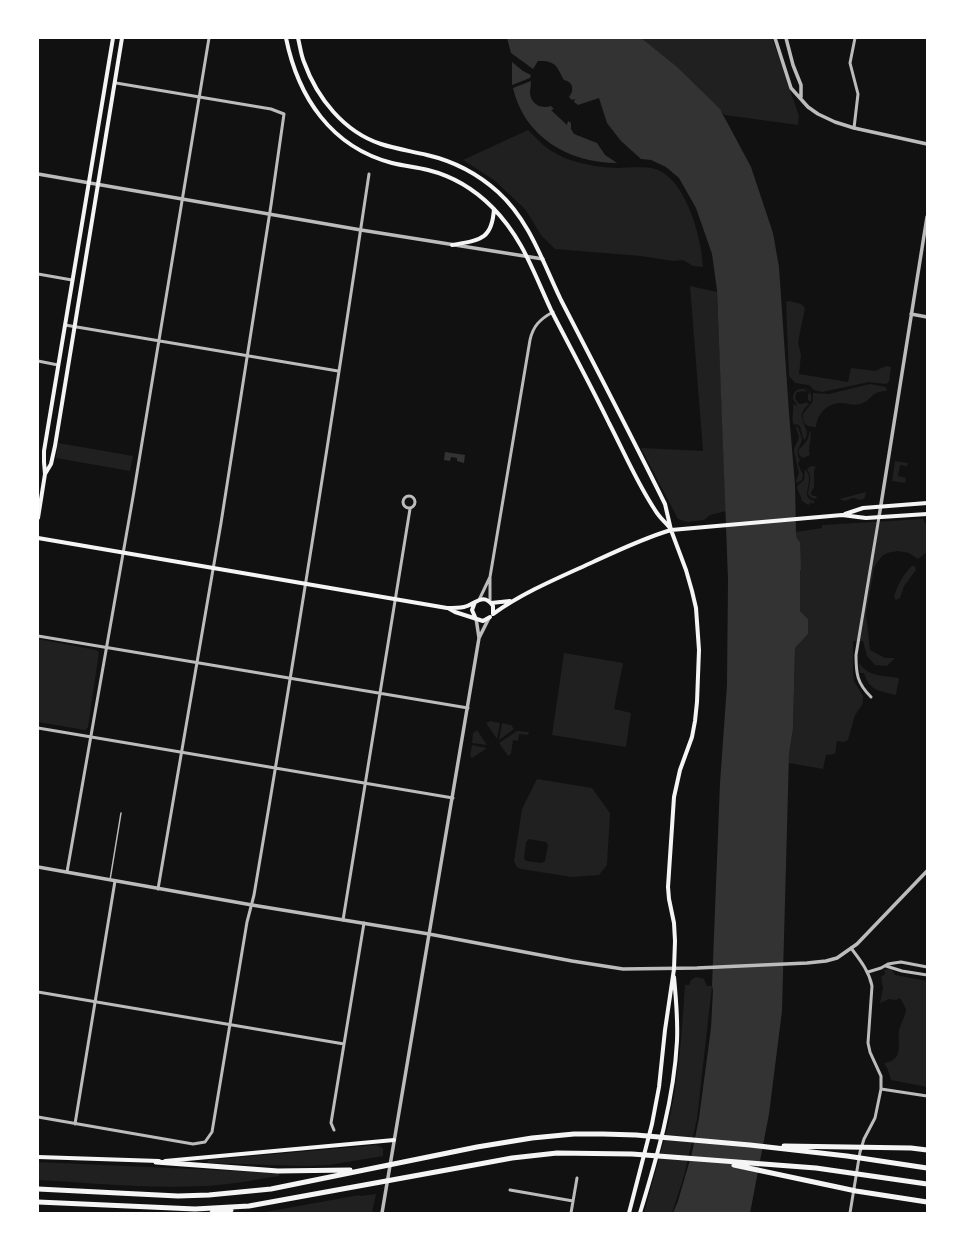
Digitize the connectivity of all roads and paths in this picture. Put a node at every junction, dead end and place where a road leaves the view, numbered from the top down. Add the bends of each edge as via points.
1 (113, 38) edge
2 (122, 38) edge
3 (208, 38) edge
4 (286, 38) edge
5 (298, 38) edge
6 (775, 38) edge
7 (786, 38) edge
8 (855, 38) edge
9 (116, 83) junction
10 (199, 97) junction
11 (801, 97) junction
12 (854, 128) junction
13 (927, 144) edge
14 (38, 174) edge
15 (369, 174) dead end
16 (88, 183) junction
17 (98, 185) junction
18 (182, 199) junction
19 (494, 209) junction
20 (270, 215) junction
21 (927, 217) edge
22 (361, 230) junction
23 (452, 245) junction
24 (527, 257) junction
25 (542, 259) junction
26 (38, 274) edge
27 (72, 280) junction
28 (553, 312) junction
29 (911, 314) junction
30 (927, 317) edge
31 (65, 325) junction
32 (75, 327) junction
33 (158, 341) junction
34 (247, 355) junction
35 (38, 361) edge
36 (58, 365) junction
37 (338, 371) junction
38 (45, 474) junction
39 (927, 503) edge
40 (881, 507) junction
41 (410, 509) junction
42 (927, 514) edge
43 (842, 515) junction
44 (879, 517) junction
45 (38, 518) edge
46 (672, 530) junction
47 (38, 538) edge
48 (122, 553) junction
49 (213, 569) junction
50 (490, 577) junction
51 (306, 585) junction
52 (396, 600) junction
53 (477, 601) junction
54 (511, 601) junction
55 (491, 603) junction
56 (447, 608) junction
57 (491, 617) junction
58 (476, 618) junction
59 (38, 636) edge
60 (479, 638) junction
61 (107, 648) junction
62 (197, 663) junction
63 (290, 678) junction
64 (380, 693) junction
65 (871, 697) dead end
66 (468, 708) junction
67 (38, 728) edge
68 (91, 737) junction
69 (182, 753) junction
70 (275, 769) junction
71 (366, 784) junction
72 (453, 798) junction
73 (122, 813) dead end
74 (38, 868) edge
75 (67, 872) junction
76 (927, 872) edge
77 (110, 880) junction
78 (115, 881) junction
79 (158, 889) junction
80 (252, 905) junction
81 (343, 920) junction
82 (364, 923) junction
83 (429, 934) junction
84 (851, 948) junction
85 (885, 966) junction
86 (927, 967) edge
87 (674, 968) junction
88 (868, 972) junction
89 (927, 975) edge
90 (38, 992) edge
91 (95, 1001) junction
92 (230, 1025) junction
93 (344, 1044) junction
94 (881, 1089) junction
95 (927, 1096) edge
96 (38, 1117) edge
97 (75, 1124) junction
98 (334, 1130) dead end
99 (394, 1140) junction
100 (750, 1145) junction
101 (927, 1150) edge
102 (38, 1157) edge
103 (716, 1161) junction
104 (156, 1162) junction
105 (927, 1168) edge
106 (365, 1169) junction
107 (577, 1178) dead end
108 (927, 1184) edge
109 (38, 1189) edge
110 (510, 1190) dead end
111 (573, 1201) junction
112 (38, 1202) edge
113 (927, 1202) edge
114 (249, 1206) junction
115 (212, 1213) edge
116 (382, 1213) edge
117 (571, 1213) edge
118 (629, 1213) edge
119 (640, 1213) edge
120 (850, 1213) edge

1 - 16 main road
2 - 9 main road
3 - 10 street
4 - 19 main road via 292,64 305,93 330,129 376,158 428,170 458,182
5 - 25 main road via 303,62 317,91 346,124 379,144 442,159 464,168 483,180 513,209
6 - 11 street via 791,88
7 - 11 street via 801,85
8 - 12 street via 850,63 858,94
9 - 10 street
9 - 17 main road
10 - 18 street
10 - 20 street via 271,109 284,114
11 - 12 street via 808,107 818,114
12 - 13 street
14 - 16 street
15 - 22 street
16 - 17 street
16 - 27 main road
17 - 18 street
17 - 32 main road
18 - 20 street
18 - 33 street
19 - 23 main road via 493,220 485,236
19 - 24 main road via 516,236
20 - 22 street
20 - 34 street
21 - 29 street
22 - 23 street
22 - 37 street
23 - 24 street
24 - 25 street
24 - 28 main road
25 - 46 main road via 665,504
26 - 27 street
27 - 31 main road
28 - 46 main road via 639,482 656,512
28 - 50 street via 535,326 530,340
29 - 30 street
29 - 40 street
31 - 32 street
31 - 36 main road
32 - 33 street
32 - 38 main road via 54,453
33 - 34 street
33 - 48 street
34 - 37 street
34 - 49 street
35 - 36 street
36 - 38 main road via 44,451
37 - 51 street
38 - 45 main road
39 - 40 main road
40 - 43 main road via 863,508
40 - 44 street
41 - 41 street via 403,505 406,496 415,500
41 - 52 street
42 - 44 main road
43 - 44 main road
43 - 46 main road
44 - 65 street via 856,655 858,680
46 - 54 main road via 652,536 538,586
46 - 87 main road via 696,608 699,650 695,720 677,782 673,814 668,887 675,932
47 - 48 main road
48 - 49 main road
48 - 61 street
49 - 51 main road
49 - 62 street
50 - 53 street
50 - 55 street
51 - 52 main road
51 - 63 street
52 - 56 main road
52 - 64 street
53 - 55 main road via 487,600
53 - 56 main road via 463,607
53 - 58 main road via 472,610
54 - 55 main road
54 - 57 main road
55 - 57 main road via 494,610
56 - 58 main road
57 - 58 main road via 483,621
57 - 60 street
58 - 60 street
59 - 61 street
60 - 66 street
61 - 62 street
61 - 68 street
62 - 63 street
62 - 69 street
63 - 64 street
63 - 70 street
64 - 66 street
64 - 71 street
66 - 72 street
67 - 68 street
68 - 69 street
68 - 75 street
69 - 70 street
69 - 79 street
70 - 71 street
70 - 80 street
71 - 72 street
71 - 81 street
72 - 83 street
73 - 77 lane
74 - 75 street
75 - 77 street
76 - 84 street
77 - 78 street
78 - 79 street
78 - 91 street
79 - 80 street
80 - 81 street
80 - 92 street
81 - 82 street
82 - 83 street
82 - 93 street
83 - 87 street via 612,968
83 - 99 street
84 - 87 street via 837,958 826,961
84 - 88 street
85 - 86 street via 901,962
85 - 88 street
85 - 89 street via 902,972
87 - 118 main road via 660,1086
87 - 119 main road via 678,1026 675,1068 664,1124
88 - 94 street via 872,986 868,1044 881,1076
90 - 91 street
91 - 92 street
91 - 97 street
92 - 93 street
92 - 97 street via 212,1132 205,1142 193,1144
93 - 98 street via 331,1123
94 - 95 street
94 - 120 street via 875,1118 860,1152
96 - 97 street
99 - 104 main road
99 - 116 street
100 - 101 highway
100 - 105 highway
100 - 106 highway via 636,1135 588,1134 532,1138
102 - 104 main road
103 - 108 highway via 816,1168
103 - 113 highway via 856,1191
103 - 114 highway via 632,1154 535,1155
104 - 106 highway via 278,1171
106 - 109 highway via 271,1189 209,1195 178,1196
107 - 111 street
110 - 111 street
111 - 117 street
112 - 114 highway via 177,1209
114 - 115 highway

